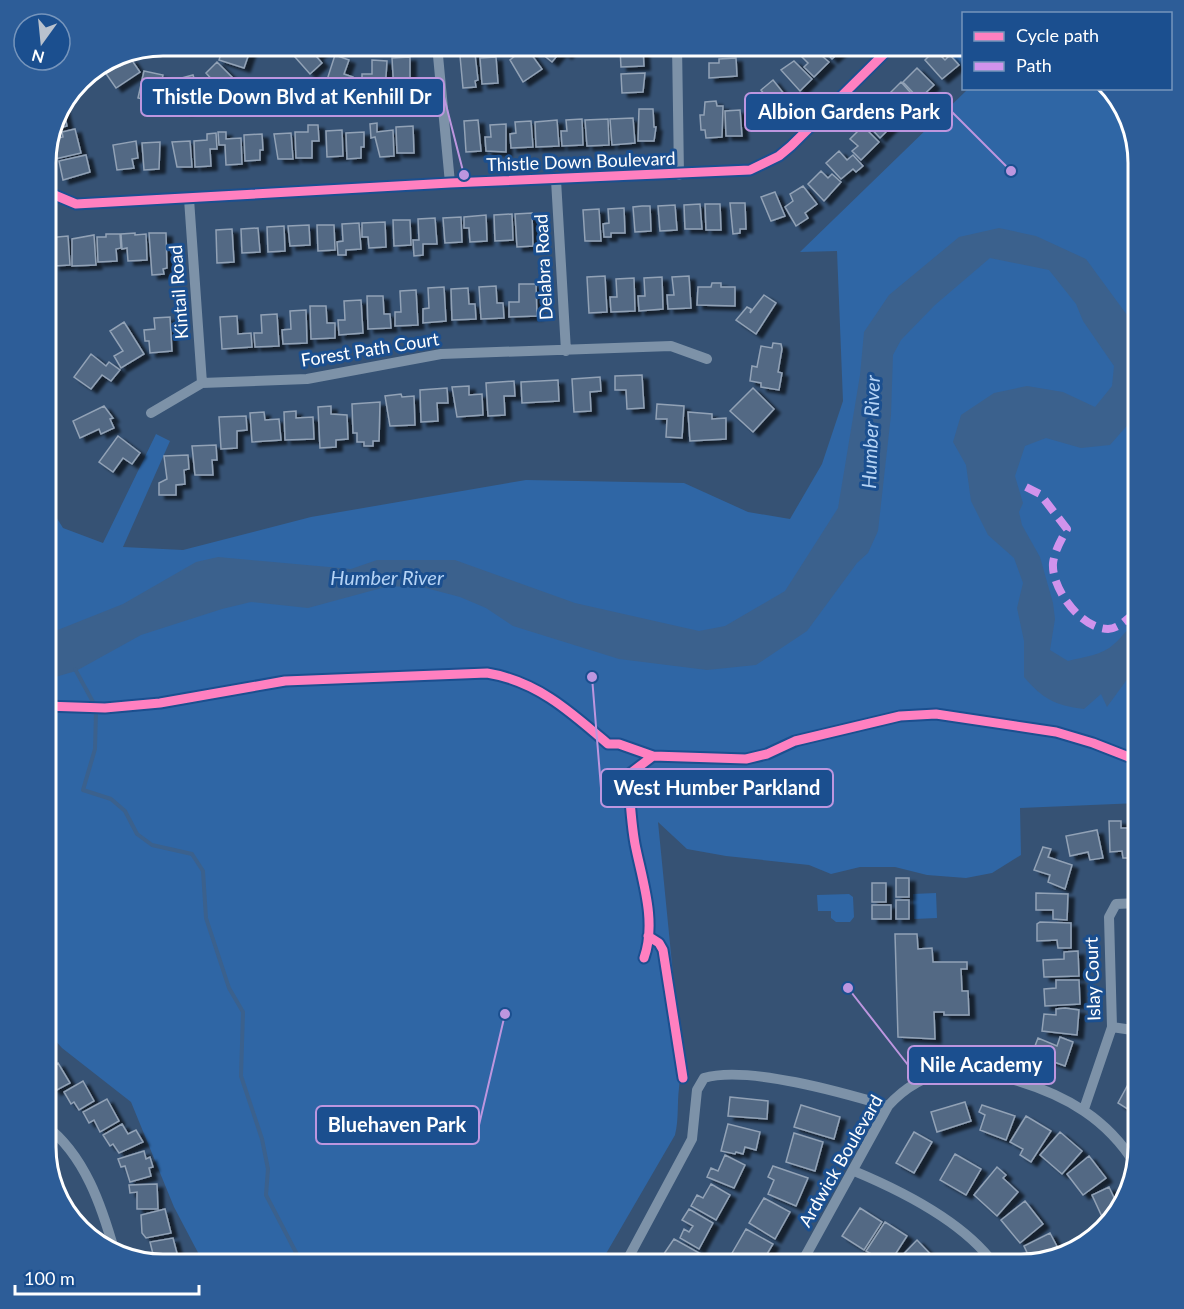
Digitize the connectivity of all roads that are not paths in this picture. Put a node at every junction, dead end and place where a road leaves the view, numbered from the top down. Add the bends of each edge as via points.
1 (438, 56) edge
2 (677, 56) edge
3 (874, 56) edge
4 (680, 175) junction
5 (556, 180) junction
6 (450, 183) junction
7 (56, 198) edge
8 (189, 199) junction
9 (566, 351) junction
10 (707, 359) dead end
11 (202, 383) junction
12 (151, 413) dead end
13 (1128, 903) edge
14 (1112, 1027) junction
15 (1128, 1029) edge
16 (888, 1106) junction
17 (1084, 1109) junction
18 (56, 1136) edge
19 (1128, 1154) edge
20 (854, 1171) junction
21 (111, 1240) edge
22 (630, 1254) edge
23 (807, 1254) edge
24 (985, 1254) edge

1 - 6 street
2 - 4 street
3 - 4 street, Thistle Down Boulevard via 779,156 750,170
4 - 5 street, Thistle Down Boulevard
5 - 6 street, Thistle Down Boulevard
5 - 9 street, Delabra Road
6 - 8 street, Thistle Down Boulevard
7 - 8 street, Thistle Down Boulevard via 76,204
8 - 11 street, Kintail Road
9 - 10 street, Forest Path Court via 670,346
9 - 11 street, Forest Path Court via 441,354 307,379
11 - 12 street, Forest Path Court
13 - 14 street, Islay Court via 1116,904 1109,917
14 - 15 street
14 - 17 street, Islay Court
16 - 17 street, Ardwick Boulevard via 900,1093 929,1077 971,1069 1043,1089
16 - 20 street, Ardwick Boulevard
16 - 22 street via 769,1078 704,1078 698,1085 692,1139
17 - 19 street, Ardwick Boulevard via 1114,1135
18 - 21 street via 84,1172
20 - 23 street, Ardwick Boulevard
20 - 24 street via 945,1218

